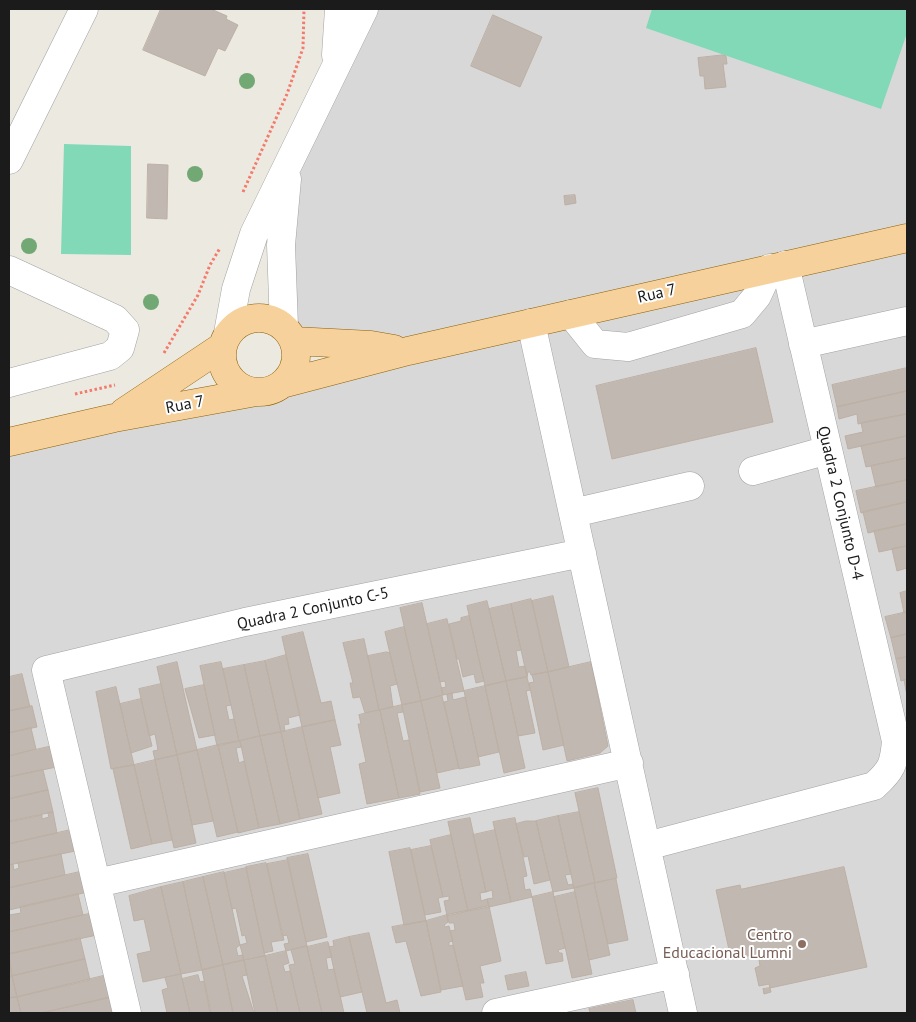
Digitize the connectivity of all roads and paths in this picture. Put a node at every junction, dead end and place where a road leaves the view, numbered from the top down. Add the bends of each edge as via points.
1 (84, 9) edge
2 (304, 9) edge
3 (339, 9) edge
4 (364, 9) edge
5 (336, 62) junction
6 (9, 160) edge
7 (288, 168) junction
8 (242, 194) dead end
9 (907, 238) edge
10 (223, 242) dead end
11 (777, 266) junction
12 (9, 270) edge
13 (571, 314) junction
14 (907, 321) edge
15 (531, 324) junction
16 (289, 334) junction
17 (226, 340) junction
18 (803, 344) junction
19 (408, 351) junction
20 (160, 360) dead end
21 (9, 383) edge
22 (122, 384) dead end
23 (269, 388) junction
24 (66, 396) dead end
25 (114, 418) junction
26 (9, 442) edge
27 (828, 450) junction
28 (753, 471) dead end
29 (690, 486) dead end
30 (573, 513) junction
31 (582, 553) junction
32 (628, 763) junction
33 (647, 846) junction
34 (97, 883) junction
35 (675, 974) junction
36 (127, 1013) edge
37 (496, 1013) edge
38 (683, 1013) edge

1 - 6 street
2 - 8 path via 303,48 287,94
3 - 5 street
4 - 5 street
5 - 7 street
7 - 16 street via 281,245
7 - 17 street via 266,205 254,234 236,289
9 - 11 main road, Rua 7
10 - 20 path via 198,295
11 - 13 main road, Rua 7
11 - 13 street via 742,314 628,347 595,344
11 - 18 street, Quadra 2 Conjunto D-4
12 - 21 street via 115,319 122,324 125,337 120,348 110,356
13 - 15 main road, Rua 7
14 - 18 street
15 - 19 main road, Rua 7
15 - 30 street
16 - 17 main road via 275,321 255,318 236,325
16 - 19 main road, Rua 7
16 - 23 main road via 296,357 295,365
17 - 23 main road via 222,359 234,382 244,389
17 - 25 main road, Rua 7
18 - 27 street, Quadra 2 Conjunto D-4
19 - 23 main road, Rua 7
22 - 24 path
23 - 25 main road, Rua 7
25 - 26 main road, Rua 7
27 - 28 street
27 - 33 street, Quadra 2 Conjunto D-4 via 896,741 894,762 888,774 874,786
29 - 30 street
30 - 31 street
31 - 32 street
31 - 34 street, Quadra 2 Conjunto C-5 via 245,622 46,670
32 - 33 street
32 - 34 street
33 - 35 street
34 - 36 street
35 - 37 street
35 - 38 street

